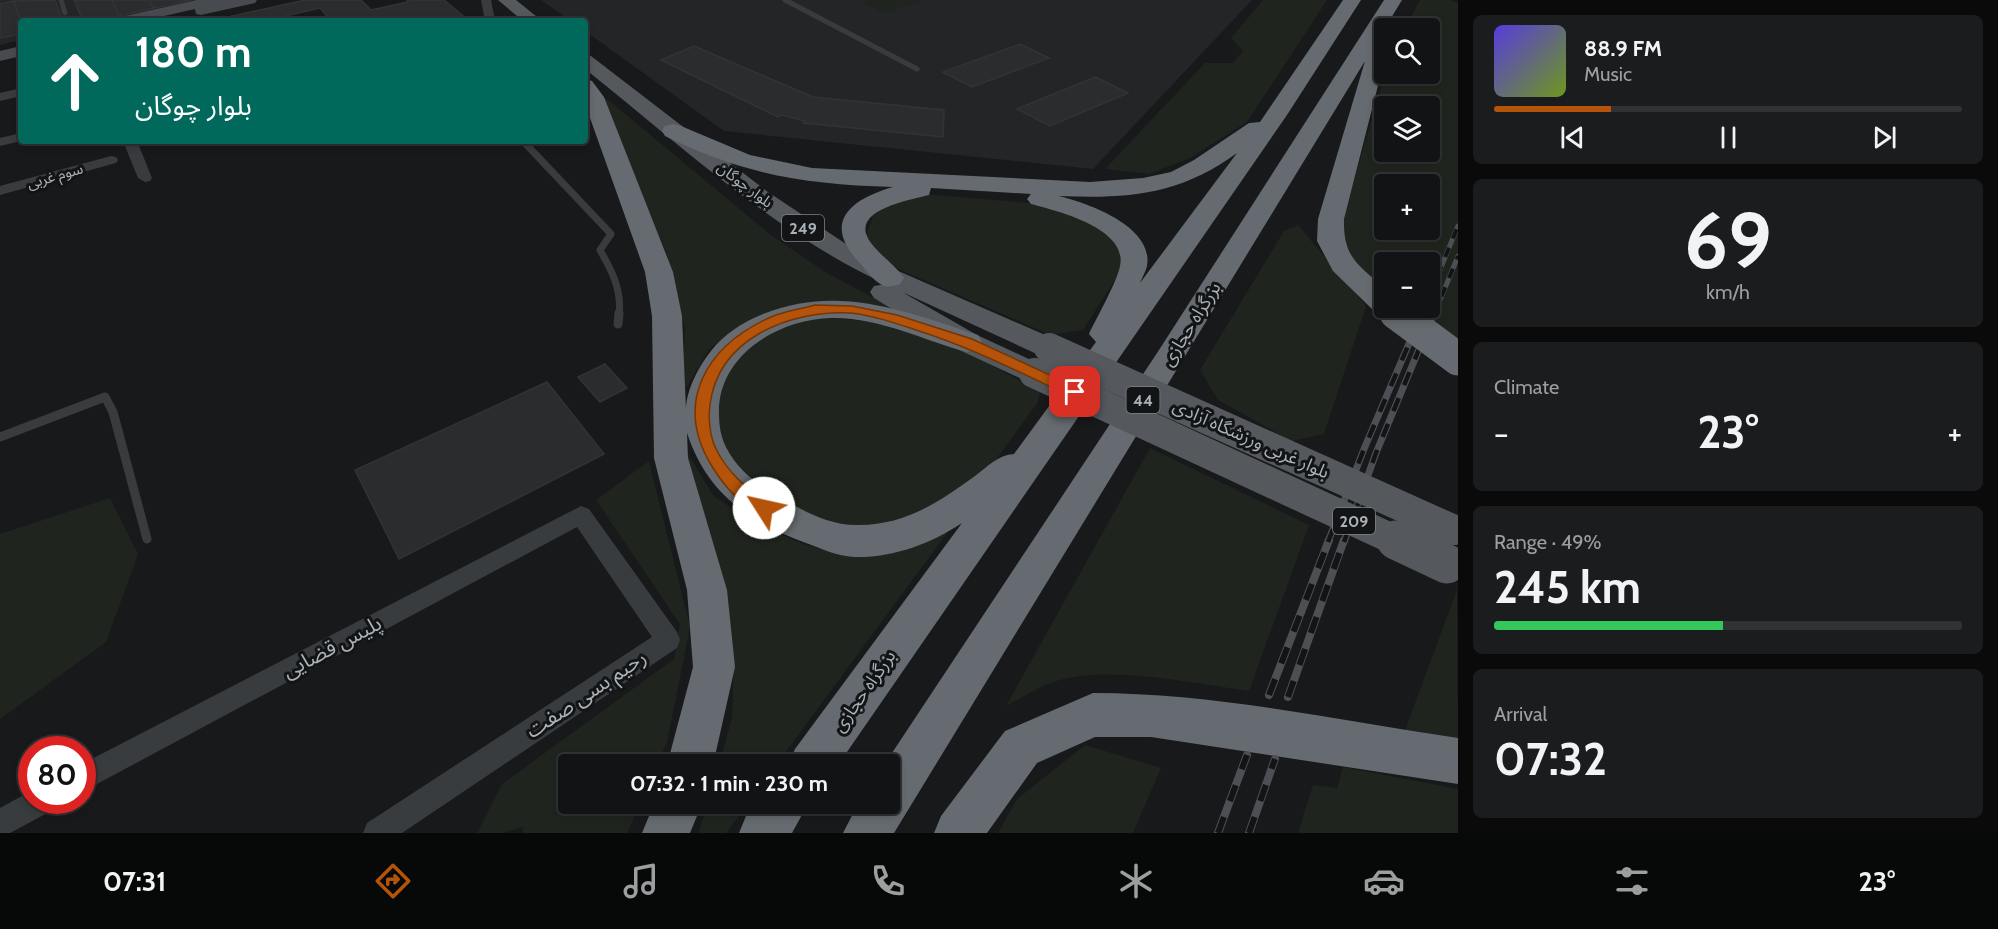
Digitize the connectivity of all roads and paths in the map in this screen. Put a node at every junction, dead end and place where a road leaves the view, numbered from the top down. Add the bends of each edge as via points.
1 (61, 0) edge
2 (218, 0) edge
3 (250, 0) edge
4 (486, 0) edge
5 (506, 0) edge
6 (785, 0) edge
7 (1352, 0) edge
8 (1389, 6) edge
9 (65, 13) dead end
10 (135, 18) edge
11 (169, 18) edge
12 (489, 18) edge
13 (510, 18) edge
14 (530, 18) edge
15 (18, 44) edge
16 (0, 47) edge
17 (18, 52) edge
18 (0, 56) edge
19 (588, 62) edge
20 (917, 69) dead end
21 (588, 78) edge
22 (588, 90) edge
23 (18, 93) edge
24 (0, 97) edge
25 (1275, 115) junction
26 (673, 130) junction
27 (18, 137) edge
28 (0, 142) edge
29 (131, 144) edge
30 (526, 144) edge
31 (111, 160) dead end
32 (145, 178) dead end
33 (0, 191) edge
34 (890, 278) junction
35 (1374, 294) edge
36 (1403, 318) edge
37 (618, 324) dead end
38 (967, 342) junction
39 (1107, 351) junction
40 (1458, 359) edge
41 (1041, 361) junction
42 (0, 437) edge
43 (1037, 447) junction
44 (1269, 465) junction
45 (581, 515) joint
46 (1456, 531) edge
47 (147, 539) dead end
48 (1452, 566) edge
49 (693, 754) edge
50 (819, 754) edge
51 (1458, 761) edge
52 (96, 772) edge
53 (900, 781) edge
54 (18, 813) edge
55 (674, 814) edge
56 (777, 814) edge
57 (879, 814) edge
58 (0, 823) edge
59 (377, 833) edge
60 (666, 833) edge
61 (763, 833) edge
62 (867, 833) edge
63 (958, 833) edge

1 - 9 lane
2 - 10 main road
3 - 11 main road
4 - 12 street
4 - 13 main road
5 - 14 main road
6 - 20 lane
7 - 25 highway, بزرگراه حجازی
8 - 35 highway via 1331,219 1330,242 1343,265
8 - 53 highway, بزرگراه حجازی / 44
15 - 16 main road
17 - 18 main road
19 - 26 main road, بلوار چوگان / 249
21 - 38 main road, بلوار چوگان / 249 via 810,248
22 - 49 highway via 659,272 667,316 671,458 707,590 714,667
23 - 24 street
25 - 26 highway via 1208,163 1187,173 1148,185 1086,188 830,177 765,167 711,149
25 - 39 highway, بزرگراه حجازی
26 - 34 main road, بلوار چوگان / 249 via 804,229
27 - 28 street
29 - 32 street
30 - 37 lane via 611,234 600,250 621,298
31 - 33 street, سوم غربی
34 - 39 highway via 854,237 854,224 861,214 883,197 909,190 986,191 1072,207 1110,226 1135,255 1101,341
34 - 41 main road, بلوار چوگان / 249
36 - 40 highway, bridge
38 - 41 main road, بلوار چوگان / 249
38 - 43 highway via 852,309 815,309 777,319 746,336 720,358 705,389 702,406 708,448 739,490 791,524 841,540 870,540 901,536 935,520
39 - 43 highway, بزرگراه حجازی
41 - 44 main road, 249, bridge
42 - 47 lane via 105,397 113,412
43 - 50 highway, بزرگراه حجازی
44 - 46 main road, بلوار غربی ورزشگاه آزادی / 209, bridge
44 - 48 main road, 209, bridge
45 - 52 street, پلیس قضایی
45 - 59 street, رحیم بسی صفت via 668,640
51 - 63 highway via 1151,715 1094,715 1021,747
54 - 58 street
55 - 60 highway
56 - 61 highway
57 - 62 highway

